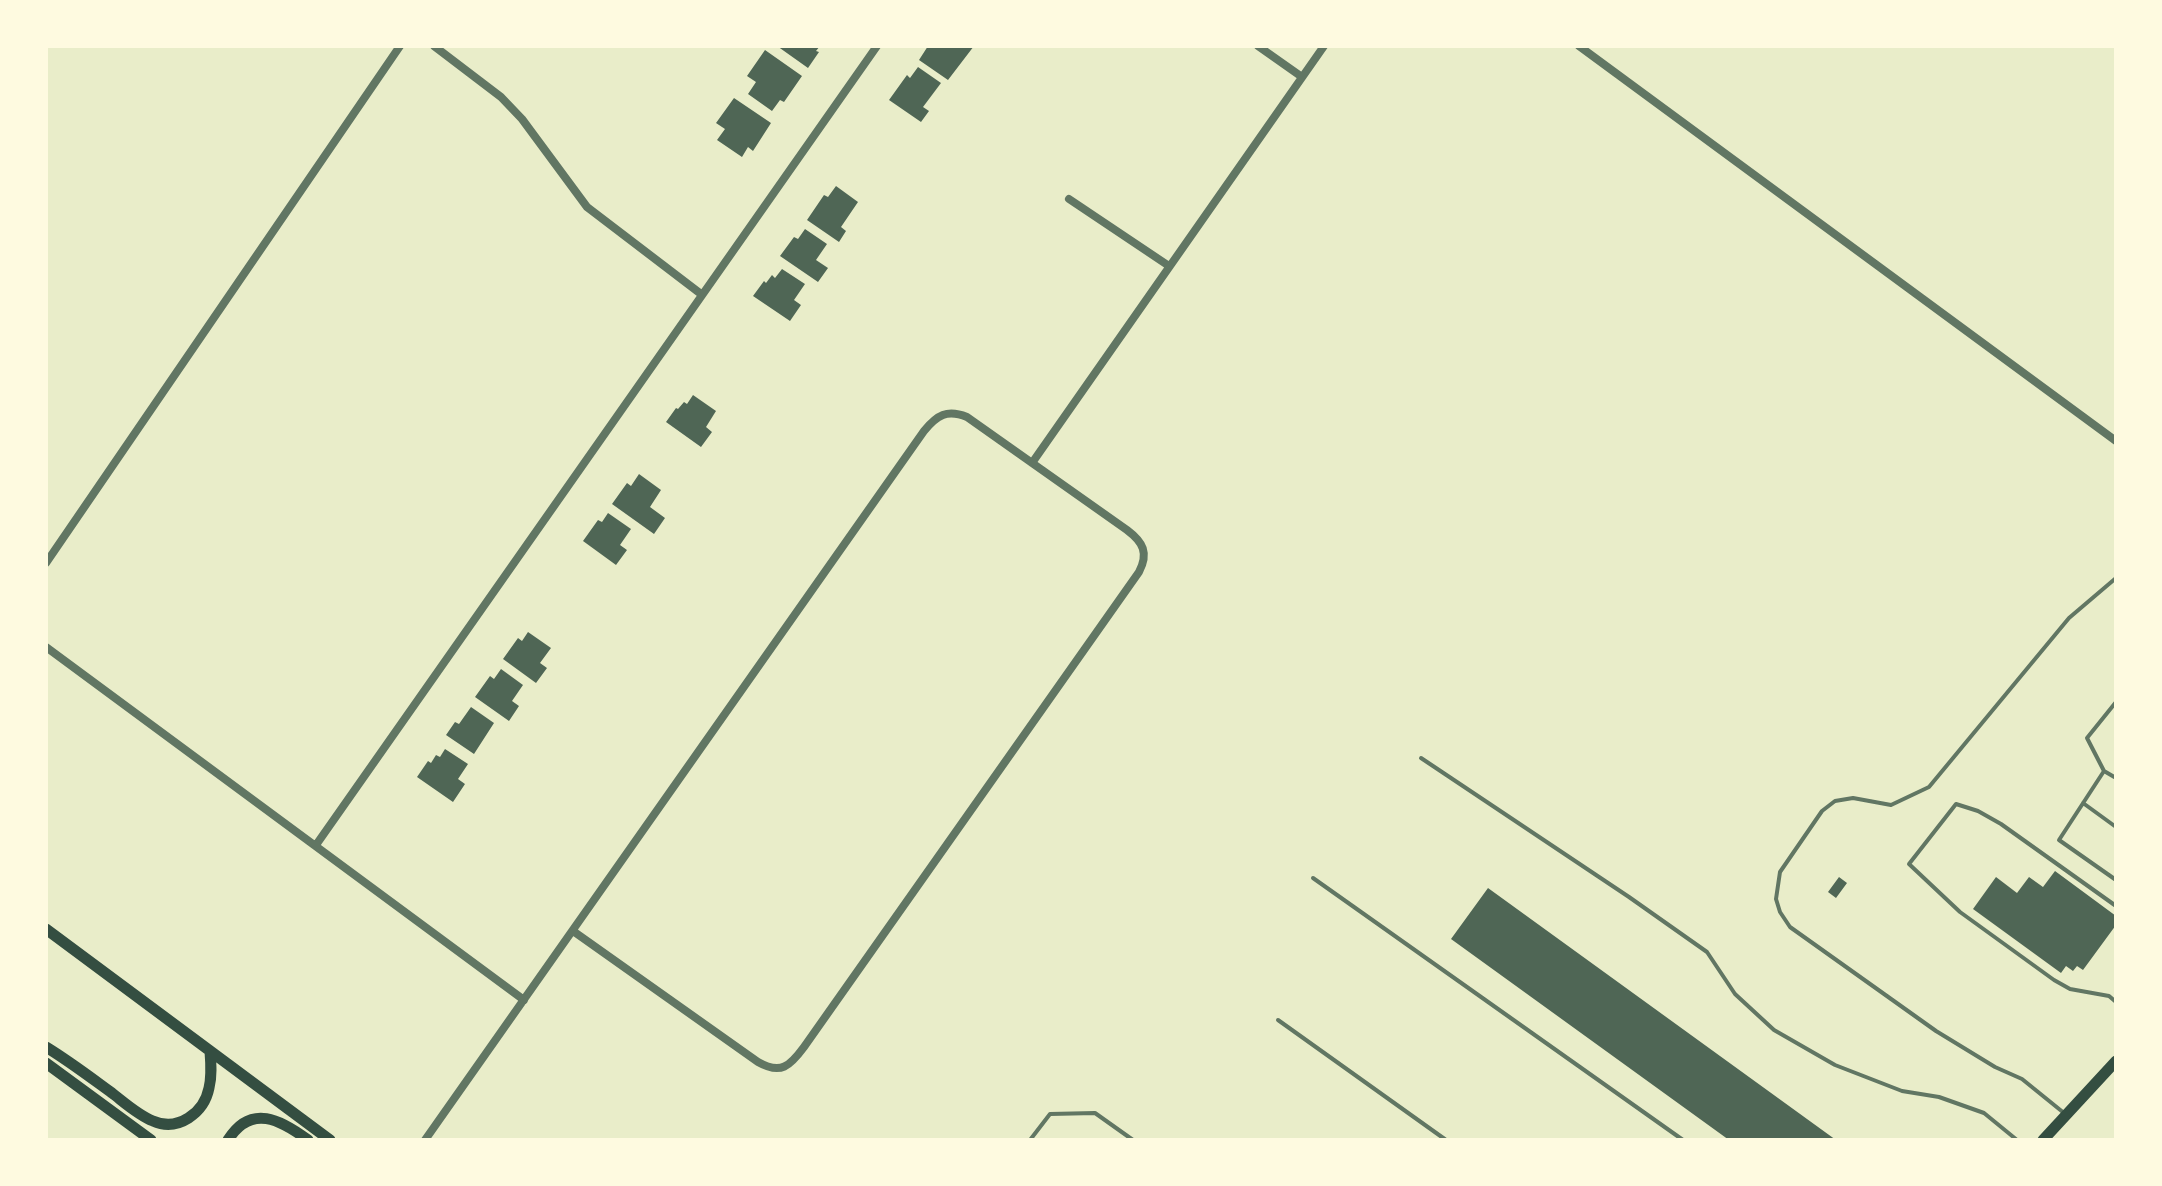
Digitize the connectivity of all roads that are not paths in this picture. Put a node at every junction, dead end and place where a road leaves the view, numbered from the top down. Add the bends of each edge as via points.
1 (400, 46) edge
2 (434, 46) edge
3 (877, 46) edge
4 (1258, 46) edge
5 (1324, 46) edge
6 (1579, 46) edge
7 (1302, 77) junction
8 (1069, 199) dead end
9 (1169, 266) junction
10 (701, 294) junction
11 (2116, 441) edge
12 (1032, 463) junction
13 (46, 563) edge
14 (2116, 578) edge
15 (46, 647) edge
16 (2116, 702) edge
17 (1421, 758) dead end
18 (2104, 771) junction
19 (2116, 778) edge
20 (2083, 803) junction
21 (2116, 827) edge
22 (316, 845) junction
23 (1313, 878) dead end
24 (2116, 880) edge
25 (2116, 906) edge
26 (46, 929) edge
27 (573, 931) junction
28 (524, 1000) junction
29 (2116, 1002) edge
30 (1278, 1020) dead end
31 (46, 1047) edge
32 (210, 1051) junction
33 (2116, 1061) edge
34 (46, 1063) edge
35 (2067, 1115) junction
36 (151, 1140) edge
37 (228, 1140) edge
38 (308, 1140) edge
39 (330, 1140) edge
40 (425, 1140) edge
41 (1030, 1140) edge
42 (1133, 1140) edge
43 (1446, 1140) edge
44 (1683, 1140) edge
45 (2017, 1140) edge
46 (2043, 1140) edge

1 - 13 street
2 - 10 street via 522,119 587,207
3 - 10 street
4 - 7 street
5 - 7 street
6 - 11 street
7 - 9 street
8 - 9 street
9 - 12 street
10 - 22 street
12 - 27 street via 962,415 947,412 932,422
12 - 27 street via 1137,537 1144,562 795,1060 780,1068 758,1062
14 - 35 lane via 2069,618 1929,787 1891,805 1853,798 1835,801 1822,811 1780,872 1776,899 1790,927 1936,1031 2022,1079
15 - 22 street
16 - 18 lane via 2087,738
17 - 45 lane via 1707,952 1735,994 1774,1030 1835,1065 1902,1091 1984,1113
18 - 19 lane
18 - 20 lane
20 - 21 lane
20 - 24 lane via 2059,840
22 - 28 street
23 - 44 lane
25 - 29 lane via 2001,824 1956,804 1909,864 1960,912 2054,980
26 - 32 main road
27 - 28 street
28 - 40 street
30 - 43 lane
31 - 32 main road via 135,1110 169,1125 194,1115 203,1103 209,1092
32 - 39 main road
33 - 35 main road
34 - 36 main road
35 - 46 main road
37 - 38 main road via 240,1126 263,1117
41 - 42 lane via 1050,1114 1095,1113

